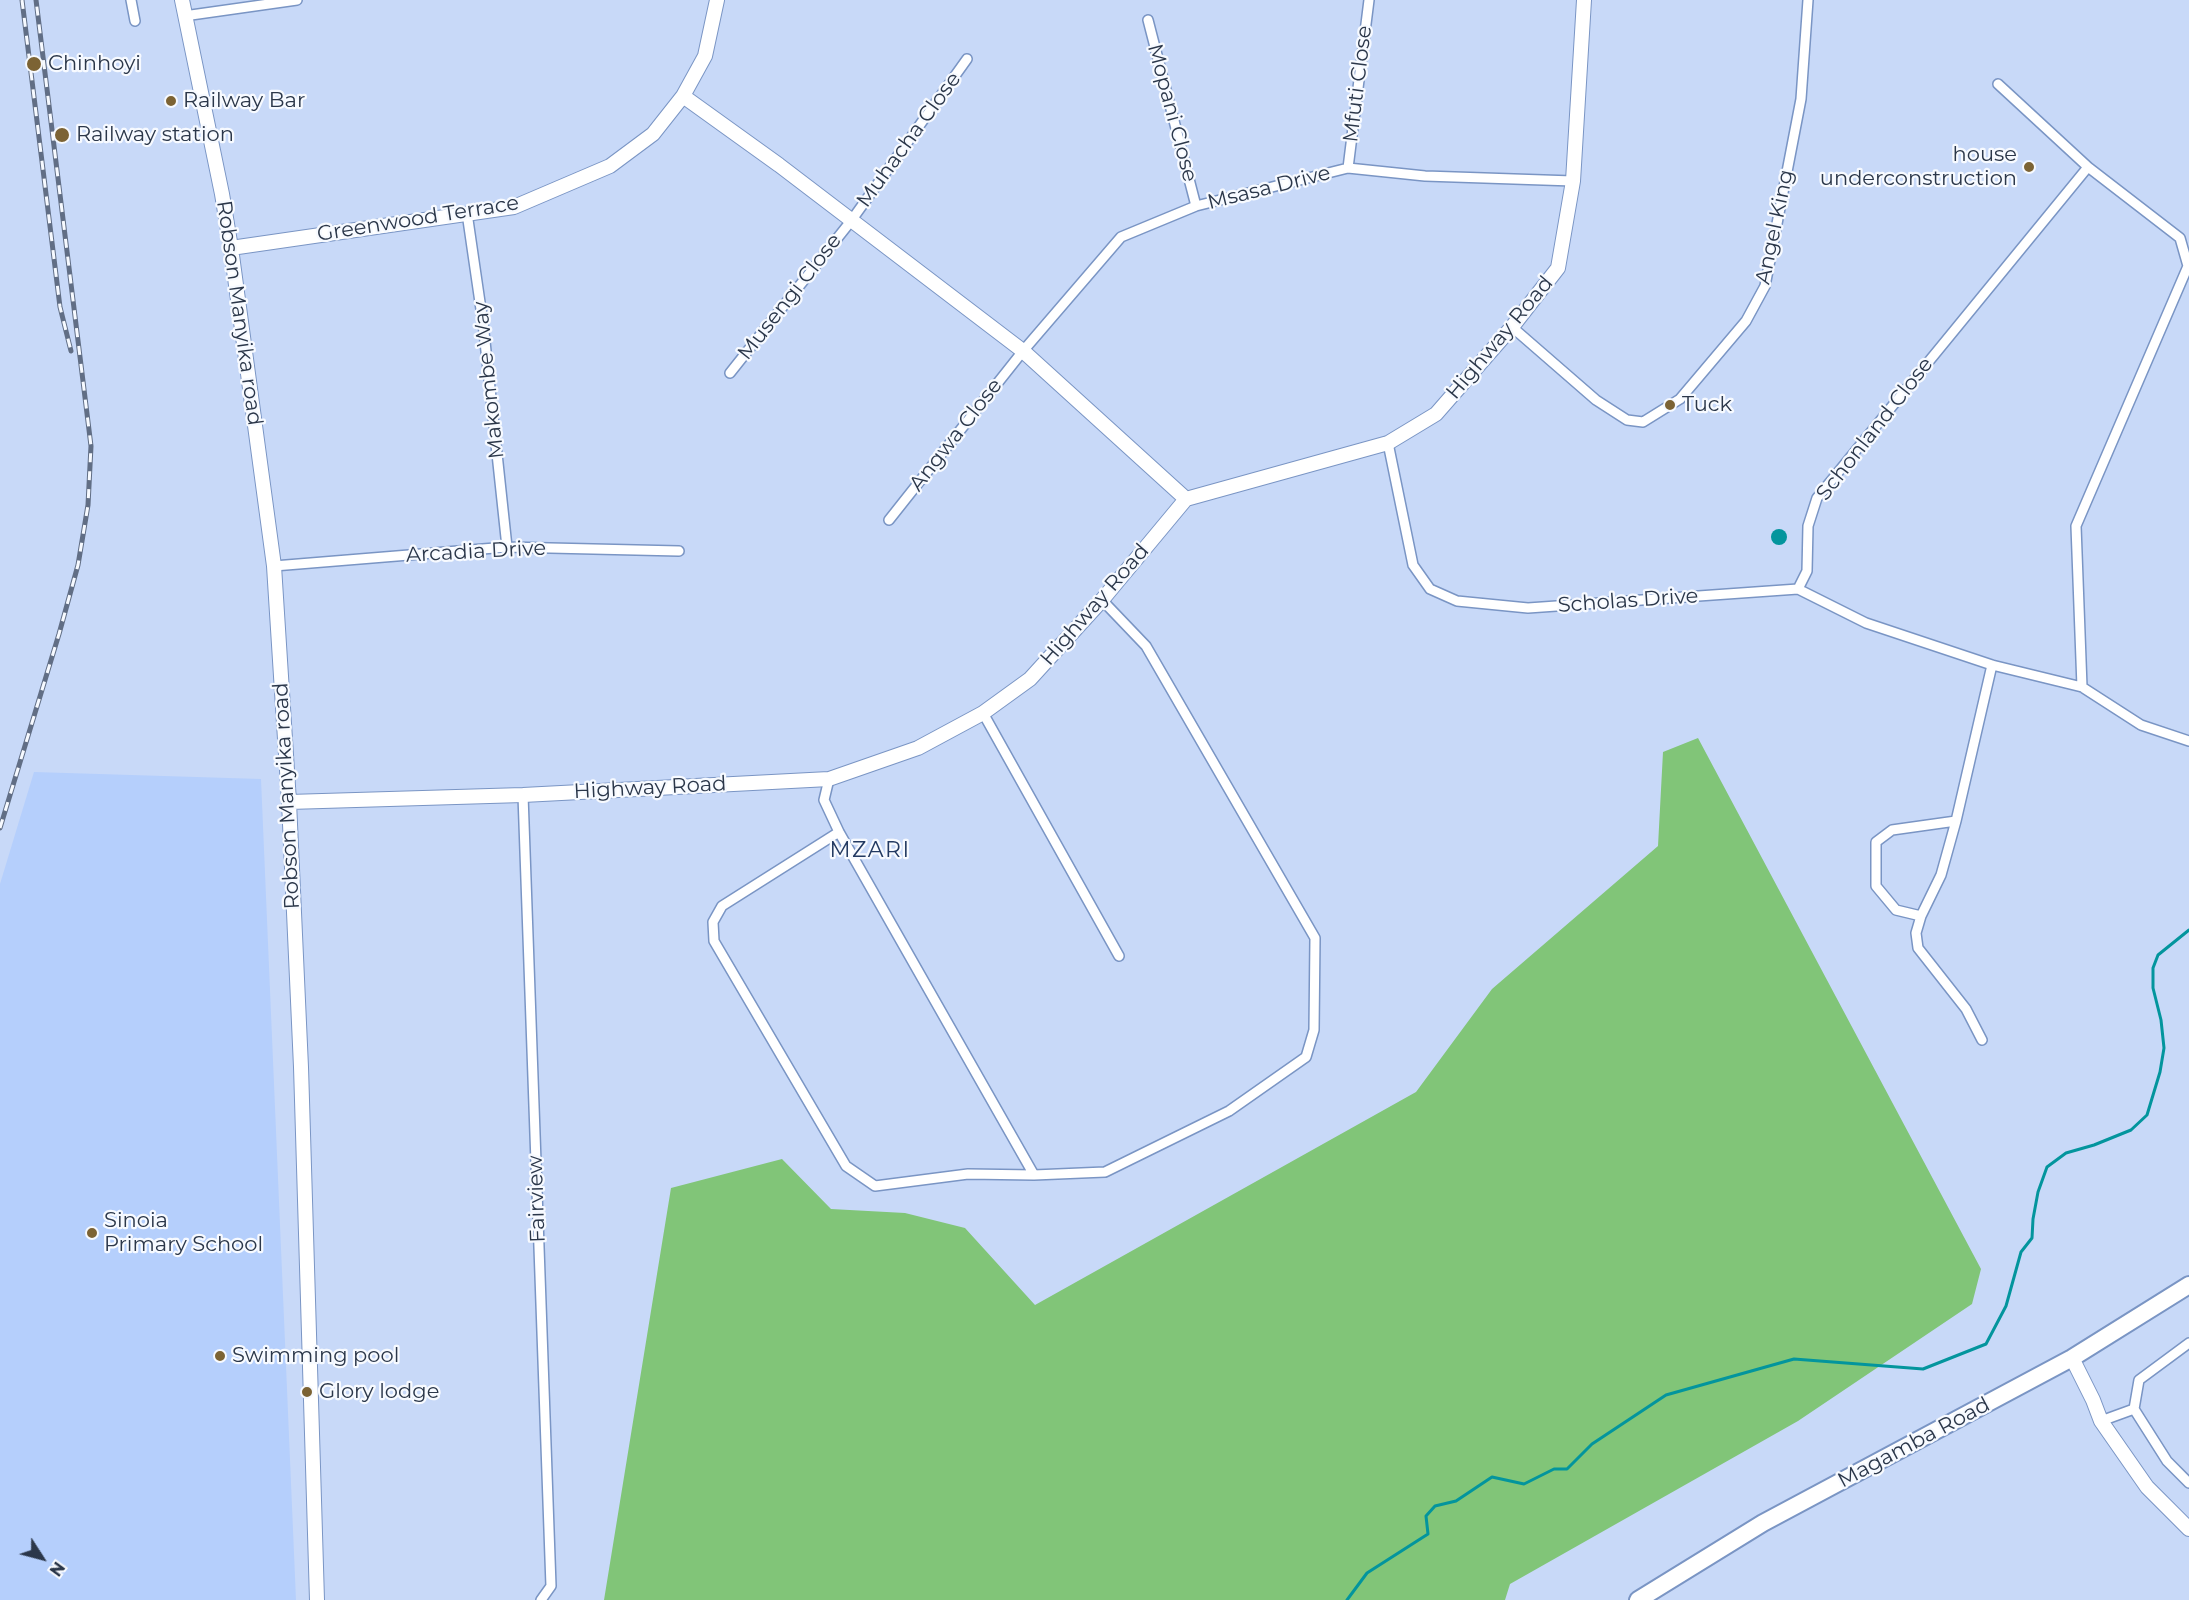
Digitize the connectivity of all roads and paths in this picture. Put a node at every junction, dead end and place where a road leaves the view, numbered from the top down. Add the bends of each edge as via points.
1 (131, 0) edge
2 (182, 0) edge
3 (297, 0) edge
4 (717, 0) edge
5 (1369, 0) edge
6 (1584, 0) edge
7 (1808, 0) edge
8 (184, 16) junction
9 (1148, 20) dead end
10 (135, 21) dead end
11 (967, 59) dead end
12 (1998, 84) dead end
13 (683, 96) junction
14 (2088, 167) junction
15 (1348, 168) junction
16 (1574, 181) junction
17 (1196, 206) junction
18 (468, 213) junction
19 (851, 221) junction
20 (231, 248) junction
21 (1512, 327) junction
22 (1023, 351) junction
23 (730, 373) dead end
24 (1388, 443) junction
25 (1186, 499) junction
26 (889, 520) dead end
27 (507, 547) junction
28 (679, 551) dead end
29 (274, 566) junction
30 (1798, 589) junction
31 (1102, 600) junction
32 (1992, 665) junction
33 (2082, 687) junction
34 (983, 713) junction
35 (2189, 741) edge
36 (829, 779) junction
37 (523, 795) junction
38 (289, 802) junction
39 (1956, 821) junction
40 (839, 832) junction
41 (1921, 916) junction
42 (1119, 956) dead end
43 (1982, 1040) dead end
44 (1034, 1175) junction
45 (2189, 1285) edge
46 (2189, 1343) edge
47 (2073, 1358) junction
48 (2134, 1409) junction
49 (2101, 1422) junction
50 (2189, 1483) edge
51 (2189, 1528) edge
52 (317, 1600) edge
53 (541, 1600) edge
54 (1638, 1600) edge

1 - 10 street
2 - 8 street, Robson Manyika road
3 - 8 street
4 - 13 street, Greenwood Terrace via 705,56
5 - 15 street, Mfuti Close
6 - 16 street, Highway Road
7 - 21 street, Angel King via 1801,99 1765,286 1746,321 1680,399 1643,422 1627,420 1596,400
8 - 20 street, Robson Manyika road
9 - 17 street, Mopani Close
11 - 19 street, Muhacha Close
12 - 14 street
13 - 18 street, Greenwood Terrace via 653,134 610,166 514,207
13 - 19 street
14 - 30 street, Schonland Close via 1817,498 1808,526 1807,571
14 - 33 street via 2180,238 2188,266 2076,526
15 - 16 street, Msasa Drive via 1425,176
15 - 17 street, Msasa Drive
16 - 21 street, Highway Road via 1558,268
17 - 22 street, Msasa Drive via 1121,237
18 - 20 street, Greenwood Terrace
18 - 27 street, Makombe Way
19 - 22 street
19 - 23 street, Musengi Close
20 - 29 street, Robson Manyika road
21 - 24 street, Highway Road via 1436,414
22 - 25 street
22 - 26 street, Angwa Close
24 - 25 street, Highway Road
24 - 30 street, Scholas Drive via 1413,565 1430,589 1457,601 1528,608
25 - 31 street, Highway Road
27 - 28 street, Arcadia Drive
27 - 29 street, Arcadia Drive
29 - 38 street, Robson Manyika road
30 - 32 street via 1866,623
31 - 34 street, Highway Road via 1030,678
31 - 44 street via 1146,646 1315,938 1314,1030 1306,1057 1229,1111 1105,1172
32 - 33 street
32 - 39 street
33 - 35 street via 2141,725
34 - 36 street, Highway Road via 918,748
34 - 42 street
36 - 37 street, Highway Road
36 - 40 street via 824,800
37 - 38 street, Highway Road
37 - 53 street, Fairview via 551,1586
38 - 52 street, Robson Manyika road
39 - 41 street via 1941,875
39 - 41 street via 1892,830 1876,842 1876,886 1896,910
40 - 44 street
40 - 44 street via 722,906 713,922 714,941 846,1166 875,1186 968,1174
41 - 43 street via 1916,933 1918,948 1966,1009
45 - 47 highway, Magamba Road
46 - 48 street via 2139,1380
47 - 49 street
47 - 54 highway, Magamba Road via 1763,1523
48 - 49 street
48 - 50 street via 2167,1461
49 - 51 street via 2147,1487

